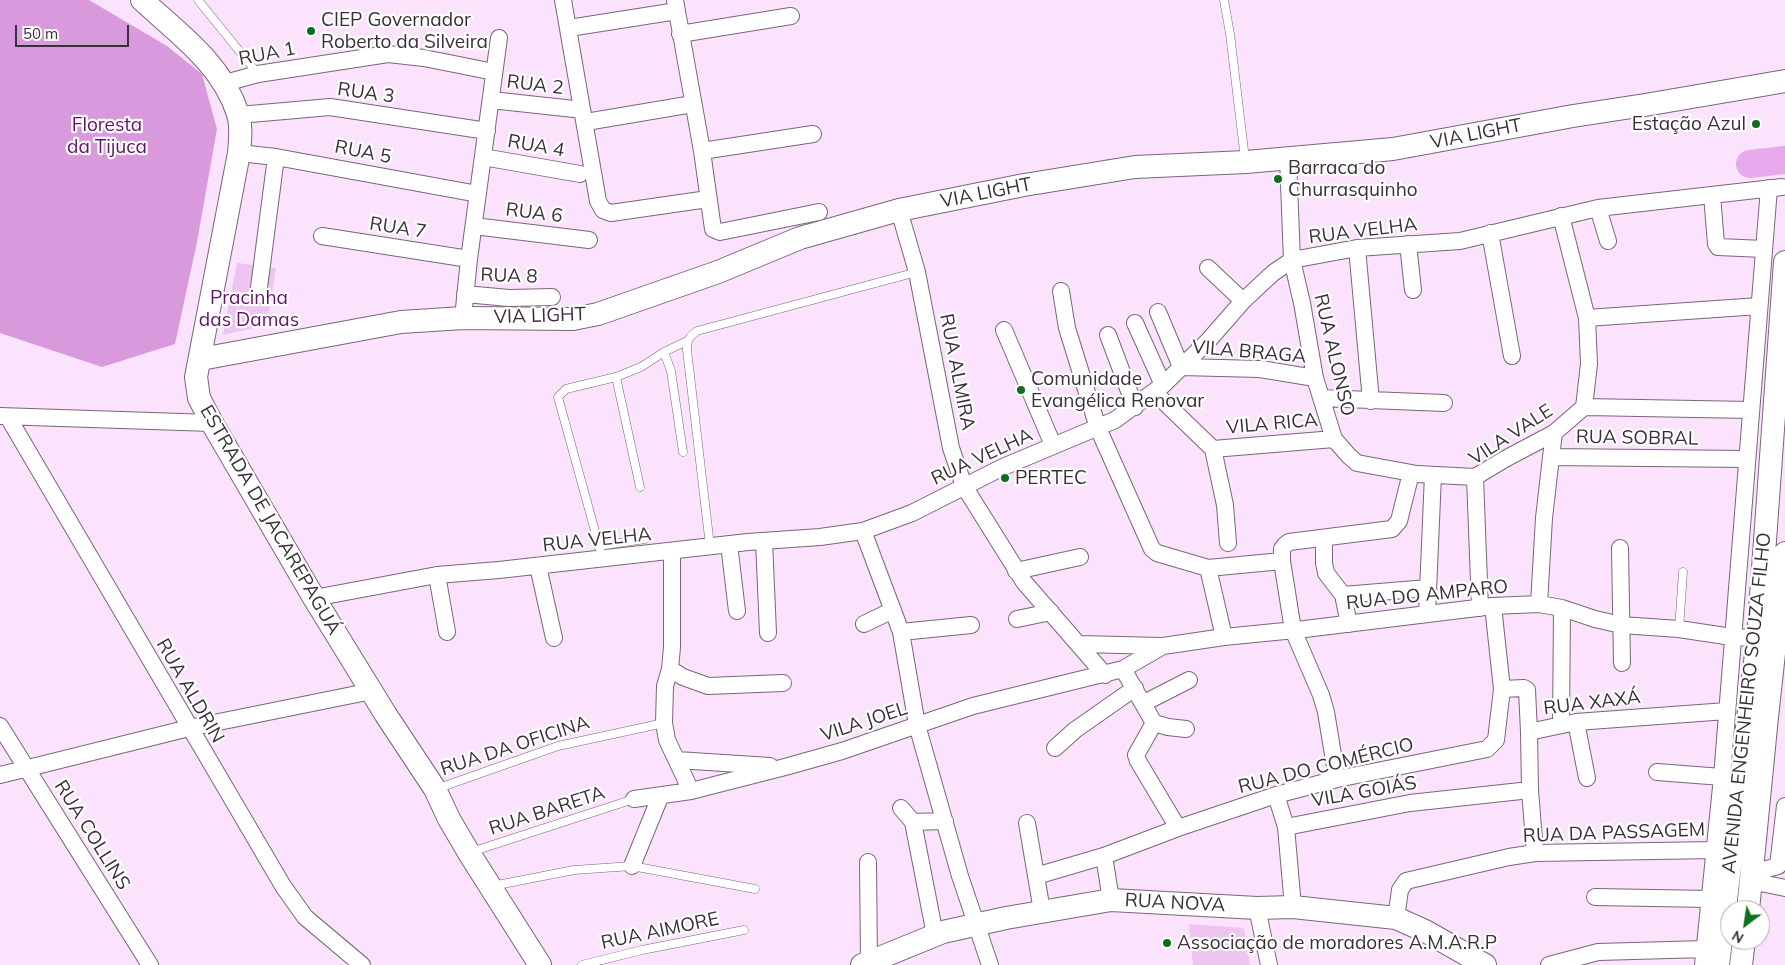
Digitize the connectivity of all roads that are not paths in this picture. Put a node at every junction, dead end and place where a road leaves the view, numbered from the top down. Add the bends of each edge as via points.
1 (142, 0) edge
2 (198, 0) edge
3 (563, 0) edge
4 (1224, 0) edge
5 (676, 6) edge
6 (791, 16) dead end
7 (569, 28) junction
8 (680, 34) junction
9 (499, 38) dead end
10 (494, 72) junction
11 (258, 74) junction
12 (1785, 81) edge
13 (224, 83) junction
14 (491, 100) junction
15 (693, 104) junction
16 (574, 110) dead end
17 (239, 115) junction
18 (586, 122) junction
19 (487, 132) junction
20 (814, 134) dead end
21 (702, 151) junction
22 (239, 153) junction
23 (276, 156) junction
24 (483, 157) junction
25 (1288, 159) junction
26 (1246, 162) junction
27 (580, 174) dead end
28 (478, 194) junction
29 (1712, 195) junction
30 (708, 199) junction
31 (1598, 208) junction
32 (899, 210) junction
33 (819, 212) dead end
34 (1562, 216) junction
35 (474, 226) junction
36 (1490, 233) junction
37 (322, 236) dead end
38 (589, 240) dead end
39 (1608, 241) dead end
40 (1408, 244) junction
41 (1357, 248) junction
42 (1764, 249) junction
43 (469, 259) junction
44 (1292, 260) junction
45 (1785, 262) edge
46 (1208, 268) dead end
47 (917, 272) junction
48 (1061, 290) dead end
49 (1413, 290) dead end
50 (465, 294) junction
51 (258, 295) dead end
52 (552, 297) dead end
53 (1242, 301) junction
54 (1759, 306) junction
55 (1158, 312) dead end
56 (463, 318) junction
57 (1587, 318) junction
58 (1135, 323) dead end
59 (1004, 330) dead end
60 (1108, 336) dead end
61 (687, 341) junction
62 (664, 352) junction
63 (1512, 356) dead end
64 (200, 359) junction
65 (1181, 367) junction
66 (616, 377) junction
67 (1315, 378) junction
68 (1159, 389) junction
69 (1321, 398) junction
70 (1371, 401) junction
71 (1444, 403) dead end
72 (1135, 407) junction
73 (1584, 407) junction
74 (1751, 410) junction
75 (4, 417) edge
76 (212, 423) junction
77 (1098, 428) junction
78 (1554, 434) junction
79 (1334, 439) junction
80 (1053, 445) junction
81 (1213, 449) junction
82 (683, 452) dead end
83 (1552, 457) junction
84 (1747, 459) junction
85 (1411, 473) junction
86 (1433, 475) junction
87 (1475, 477) junction
88 (964, 486) junction
89 (640, 487) dead end
90 (863, 531) junction
91 (1324, 538) junction
92 (645, 539) dead end
93 (764, 541) junction
94 (1228, 543) dead end
95 (729, 544) junction
96 (710, 546) junction
97 (1620, 548) dead end
98 (672, 552) junction
99 (600, 553) junction
100 (1785, 554) edge
101 (1080, 556) dead end
102 (1282, 562) junction
103 (538, 566) junction
104 (1208, 568) junction
105 (1016, 570) junction
106 (1684, 572) dead end
107 (437, 575) junction
108 (1428, 588) junction
109 (1343, 595) junction
110 (314, 598) junction
111 (1539, 604) junction
112 (1486, 607) junction
113 (1562, 608) junction
114 (893, 610) junction
115 (737, 611) dead end
116 (1051, 612) junction
117 (1427, 614) junction
118 (1017, 618) dead end
119 (864, 624) dead end
120 (1350, 624) junction
121 (1621, 625) junction
122 (971, 626) dead end
123 (1680, 629) junction
124 (1293, 630) junction
125 (447, 632) dead end
126 (768, 632) dead end
127 (901, 632) junction
128 (1224, 637) junction
129 (1732, 637) junction
130 (554, 638) dead end
131 (1758, 638) junction
132 (1079, 644) junction
133 (1163, 646) junction
134 (1622, 664) dead end
135 (670, 669) junction
136 (1124, 669) junction
137 (1105, 675) junction
138 (1189, 680) dead end
139 (783, 683) dead end
140 (1135, 688) junction
141 (1502, 690) junction
142 (372, 691) junction
143 (1144, 703) junction
144 (1727, 711) junction
145 (664, 723) junction
146 (1154, 723) junction
147 (1568, 724) junction
148 (917, 725) junction
149 (0, 726) edge
150 (188, 728) junction
151 (1186, 729) dead end
152 (1529, 732) junction
153 (1055, 748) dead end
154 (677, 760) junction
155 (785, 767) junction
156 (26, 768) junction
157 (1657, 772) dead end
158 (0, 774) edge
159 (1722, 776) junction
160 (1587, 778) dead end
161 (1337, 779) junction
162 (435, 789) junction
163 (1530, 790) junction
164 (691, 791) junction
165 (1276, 795) junction
166 (660, 797) junction
167 (634, 799) joint
168 (1785, 806) edge
169 (901, 808) dead end
170 (945, 821) junction
171 (913, 822) junction
172 (1027, 823) dead end
173 (1286, 827) junction
174 (1178, 828) junction
175 (1715, 850) junction
176 (469, 853) junction
177 (1535, 853) junction
178 (1104, 856) junction
179 (868, 862) dead end
180 (632, 866) junction
181 (1036, 876) junction
182 (1752, 877) junction
183 (490, 886) junction
184 (1785, 888) edge
185 (755, 889) dead end
186 (1716, 891) junction
187 (1595, 897) dead end
188 (1111, 900) junction
189 (1749, 900) edge
190 (1293, 907) junction
191 (1257, 908) junction
192 (1042, 911) junction
193 (1396, 918) junction
194 (977, 924) junction
195 (744, 930) dead end
196 (936, 935) junction
197 (1743, 950) edge
198 (1709, 960) edge
199 (870, 963) edge
200 (150, 965) edge
201 (362, 965) edge
202 (540, 965) edge
203 (582, 965) edge
204 (990, 965) edge
205 (1269, 965) edge
206 (1484, 965) edge
207 (1549, 965) edge
208 (1741, 965) edge

1 - 13 street, ESTRADA DE JACAREPAGUÁ via 206,58
2 - 11 lane
3 - 7 street
4 - 26 lane
5 - 7 street
5 - 8 street
6 - 8 street
7 - 18 street
8 - 15 street
9 - 10 street
10 - 11 street, RUA 1 via 388,54
10 - 14 street
11 - 13 street, RUA 1
12 - 25 street, VIA LIGHT via 1393,149
13 - 17 street, ESTRADA DE JACAREPAGUÁ
14 - 16 street, RUA 2
14 - 19 street
15 - 18 street
15 - 21 street
17 - 19 street, RUA 3 via 330,107
17 - 22 street, ESTRADA DE JACAREPAGUÁ
18 - 30 street via 598,201 603,210 611,213
19 - 24 street
20 - 21 street
21 - 30 street
22 - 23 street, RUA 5
22 - 64 street, ESTRADA DE JACAREPAGUÁ
23 - 28 street, RUA 5
23 - 51 street
24 - 27 street, RUA 4
24 - 28 street
25 - 26 street, VIA LIGHT
25 - 44 street, RUA ALONSO
26 - 32 street, VIA LIGHT via 1135,167
28 - 35 street
29 - 31 street, RUA VELHA
29 - 42 street via 1718,247
29 - 42 street, RUA VELHA via 1776,188
30 - 33 street via 712,227 718,232
31 - 34 street, RUA VELHA
31 - 39 street
32 - 47 street, RUA ALMIRA
32 - 56 street, VIA LIGHT via 800,238 718,272 598,314 572,318
34 - 36 street, RUA VELHA
34 - 57 street
35 - 38 street, RUA 6
35 - 43 street
36 - 40 street, RUA VELHA via 1460,241
36 - 63 street
37 - 43 street, RUA 7
40 - 41 street, RUA VELHA
40 - 49 street
41 - 44 street, RUA VELHA
41 - 70 street
42 - 54 street
43 - 50 street
44 - 53 street, RUA VELHA
44 - 67 street, RUA ALONSO
45 - 131 street, AVENIDA ENGENHEIRO SOUZA FILHO
46 - 53 street
47 - 61 lane via 697,331
47 - 88 street, RUA ALMIRA via 951,448
48 - 77 street via 1067,328
50 - 52 street, RUA 8
50 - 56 street
53 - 65 street, RUA VELHA
54 - 57 street
54 - 74 street
55 - 65 street
56 - 64 street, VIA LIGHT via 401,322
57 - 73 street via 1590,364
58 - 68 street
59 - 80 street
60 - 72 street
61 - 62 lane
61 - 96 lane
62 - 66 lane via 641,367
62 - 82 lane via 671,371
64 - 76 street, ESTRADA DE JACAREPAGUÁ via 197,388
65 - 67 street, VILA BRAGA via 1260,369
65 - 68 street, RUA VELHA
66 - 89 lane
66 - 99 lane via 566,389 558,397
67 - 69 street, RUA ALONSO
68 - 72 street, RUA VELHA
68 - 81 street
69 - 70 street, VILA RICA
69 - 79 street, RUA ALONSO
70 - 71 street, VILA RICA
72 - 77 street, RUA VELHA
73 - 74 street
73 - 78 street, VILA VALE
74 - 84 street
75 - 76 street
75 - 150 street, RUA ALDRIN
76 - 110 street, ESTRADA DE JACAREPAGUÁ
77 - 80 street, RUA VELHA
77 - 104 street via 1152,549
78 - 83 street, RUA SOBRAL
78 - 87 street, VILA VALE
79 - 81 street, VILA RICA
79 - 85 street, RUA ALONSO via 1357,463
80 - 88 street, RUA VELHA
81 - 94 street via 1225,505
83 - 84 street, RUA SOBRAL
83 - 111 street via 1544,518
84 - 129 street
85 - 86 street, RUA ALONSO
85 - 91 street via 1399,520 1392,529
86 - 87 street, RUA ALONSO
86 - 108 street
87 - 112 street, VILA VALE
88 - 90 street, RUA VELHA via 912,513
88 - 105 street, RUA ALMIRA
90 - 93 street, RUA VELHA
90 - 114 street
91 - 102 street via 1289,542 1282,549
91 - 109 street via 1325,569
92 - 99 lane
93 - 95 street, RUA VELHA
93 - 126 street
95 - 96 street, RUA VELHA
95 - 115 street
96 - 98 street, RUA VELHA
97 - 121 street
98 - 99 street, RUA VELHA
98 - 135 street
99 - 103 street, RUA VELHA
100 - 182 street, AVENIDA ENGENHEIRO SOUZA FILHO
101 - 105 street
102 - 104 street
102 - 124 street
103 - 107 street, RUA VELHA
103 - 130 street
104 - 128 street
105 - 116 street, RUA ALMIRA
106 - 123 lane
107 - 110 street, RUA VELHA
107 - 125 street
108 - 109 street
108 - 117 street
109 - 120 street
110 - 142 street, ESTRADA DE JACAREPAGUÁ
111 - 112 street, RUA DO AMPARO
111 - 113 street, RUA DO AMPARO
112 - 117 street, RUA DO AMPARO
112 - 141 street, RUA DO COMÉRCIO
113 - 121 street, RUA DO AMPARO
113 - 147 street
114 - 119 street
114 - 127 street
116 - 118 street
116 - 132 street, RUA ALMIRA
117 - 120 street, RUA DO AMPARO
120 - 124 street, RUA DO AMPARO
121 - 123 street, RUA DO AMPARO
121 - 134 street
122 - 127 street
123 - 129 street, RUA DO AMPARO
124 - 128 street, RUA DO AMPARO
124 - 161 street via 1321,695
127 - 148 street
128 - 133 street, RUA DO AMPARO
129 - 131 street, RUA DO AMPARO
129 - 144 street
131 - 186 street, AVENIDA ENGENHEIRO SOUZA FILHO
132 - 133 street
132 - 137 street, RUA ALMIRA
133 - 136 street, RUA DO AMPARO
135 - 139 street via 708,686
135 - 145 street via 665,686
136 - 137 street, RUA DO AMPARO
136 - 140 street
137 - 148 street, VILA JOEL via 973,706
138 - 143 street
140 - 143 street
140 - 153 street
141 - 152 street, RUA XAXÁ via 1526,690
141 - 161 street, RUA DO COMÉRCIO via 1496,740 1487,749
142 - 150 street
142 - 162 street, ESTRADA DE JACAREPAGUÁ
143 - 146 street
144 - 147 street, RUA XAXÁ
144 - 159 street
145 - 154 street via 667,740
145 - 162 lane, RUA DA OFICINA via 558,746
146 - 151 street
146 - 174 street via 1136,755
147 - 152 street, RUA XAXÁ
147 - 160 street
148 - 155 street, VILA JOEL
148 - 170 street
149 - 156 street, RUA COLLINS
150 - 156 street
150 - 201 street, RUA ALDRIN via 305,917
152 - 163 street
154 - 155 street
154 - 164 street
155 - 164 street, VILA JOEL
156 - 158 street
156 - 200 street, RUA COLLINS
157 - 159 street
159 - 175 street
161 - 165 street, RUA DO COMÉRCIO
162 - 176 street, ESTRADA DE JACAREPAGUÁ
163 - 173 street, VILA GOIÁS via 1410,803
163 - 177 street
164 - 166 street, VILA JOEL
165 - 173 street
165 - 174 street, RUA DO COMÉRCIO
166 - 167 street, VILA JOEL
166 - 180 street
167 - 176 lane, RUA BARETA
168 - 182 street via 1778,866
169 - 171 street
170 - 171 street
170 - 194 street
171 - 196 street
172 - 181 street
173 - 190 street
174 - 178 street, RUA DO COMÉRCIO
175 - 177 street, RUA DA PASSAGEM
175 - 186 street
176 - 183 street, ESTRADA DE JACAREPAGUÁ
177 - 193 street, RUA DA PASSAGEM via 1406,881 1400,890
178 - 181 street, RUA DO COMÉRCIO
178 - 188 street
179 - 199 street
180 - 183 lane via 574,870
180 - 185 lane
181 - 192 street
182 - 184 street
182 - 189 street, AVENIDA ENGENHEIRO SOUZA FILHO
183 - 202 street, ESTRADA DE JACAREPAGUÁ
186 - 187 street
186 - 198 street, AVENIDA ENGENHEIRO SOUZA FILHO
188 - 191 street, RUA NOVA
188 - 192 street, RUA NOVA
190 - 191 street, RUA NOVA
190 - 193 street, RUA NOVA
191 - 205 street
192 - 194 street, RUA NOVA
193 - 206 street, RUA NOVA
194 - 196 street, RUA NOVA
194 - 204 street
195 - 203 lane, RUA AIMORE
196 - 199 street, RUA NOVA
197 - 208 street
198 - 207 street via 1598,952

